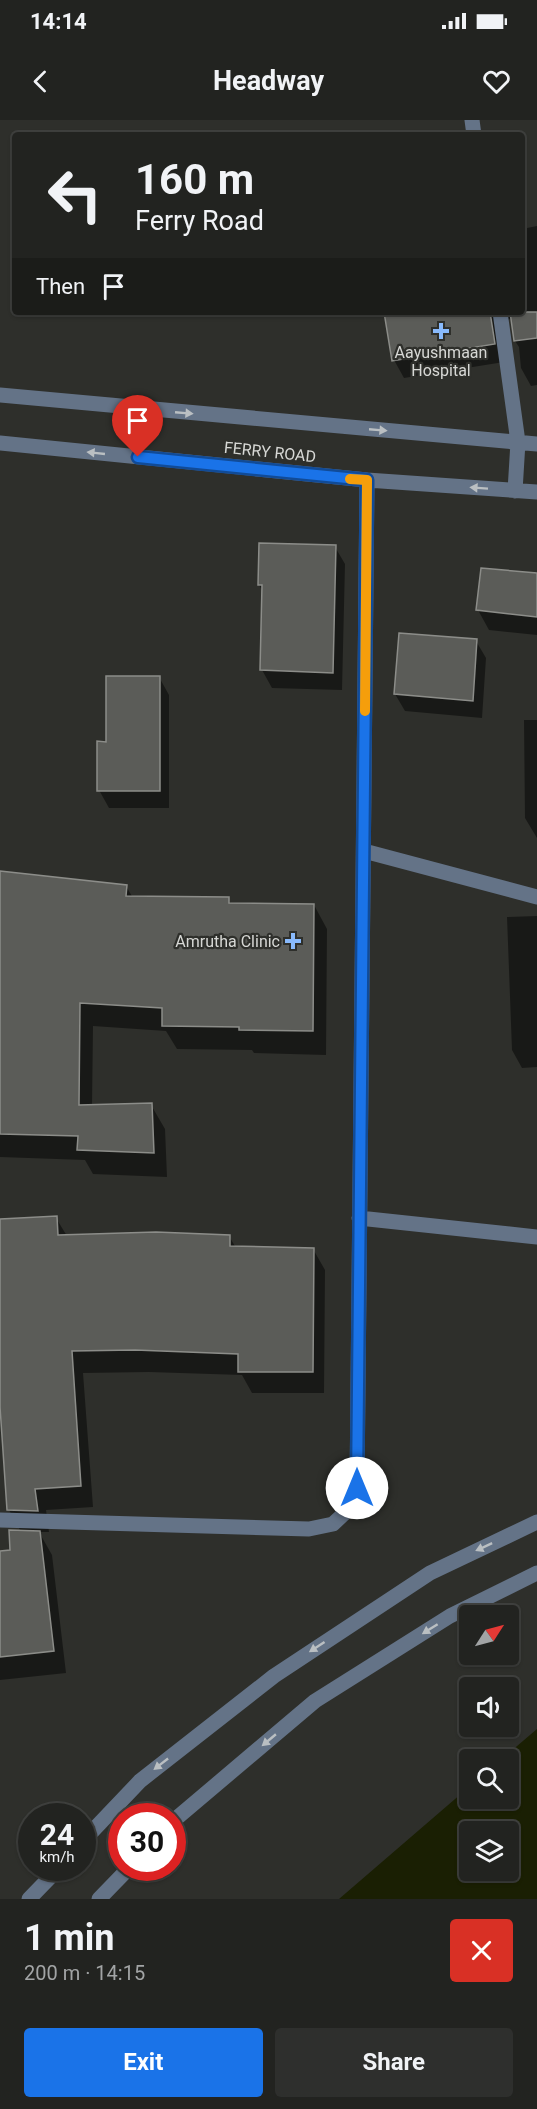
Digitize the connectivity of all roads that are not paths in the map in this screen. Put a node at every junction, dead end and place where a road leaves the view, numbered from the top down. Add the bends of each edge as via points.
1 (500, 315) edge
2 (0, 395) edge
3 (519, 442) junction
4 (0, 443) edge
5 (537, 444) edge
6 (367, 480) junction
7 (515, 491) junction
8 (537, 492) edge
9 (364, 851) junction
10 (537, 897) edge
11 (359, 1218) junction
12 (537, 1237) edge
13 (0, 1520) edge
14 (537, 1522) edge
15 (537, 1573) edge
16 (186, 1810) edge
17 (96, 1828) edge
18 (46, 1881) edge
19 (116, 1881) edge
20 (29, 1899) edge
21 (99, 1899) edge

1 - 3 street
2 -> 3 street, FERRY ROAD
3 - 5 street, FERRY ROAD
3 - 7 street
6 -> 4 street, FERRY ROAD
7 -> 6 street, FERRY ROAD
6 - 9 street
7 - 8 street, FERRY ROAD
9 - 10 street
9 - 11 street
11 - 12 street
11 - 13 street via 357,1488 350,1508 333,1524 309,1529
14 -> 17 street via 430,1573 274,1676 141,1781
15 -> 16 street via 450,1616 315,1701
18 - 20 street
19 - 21 street

